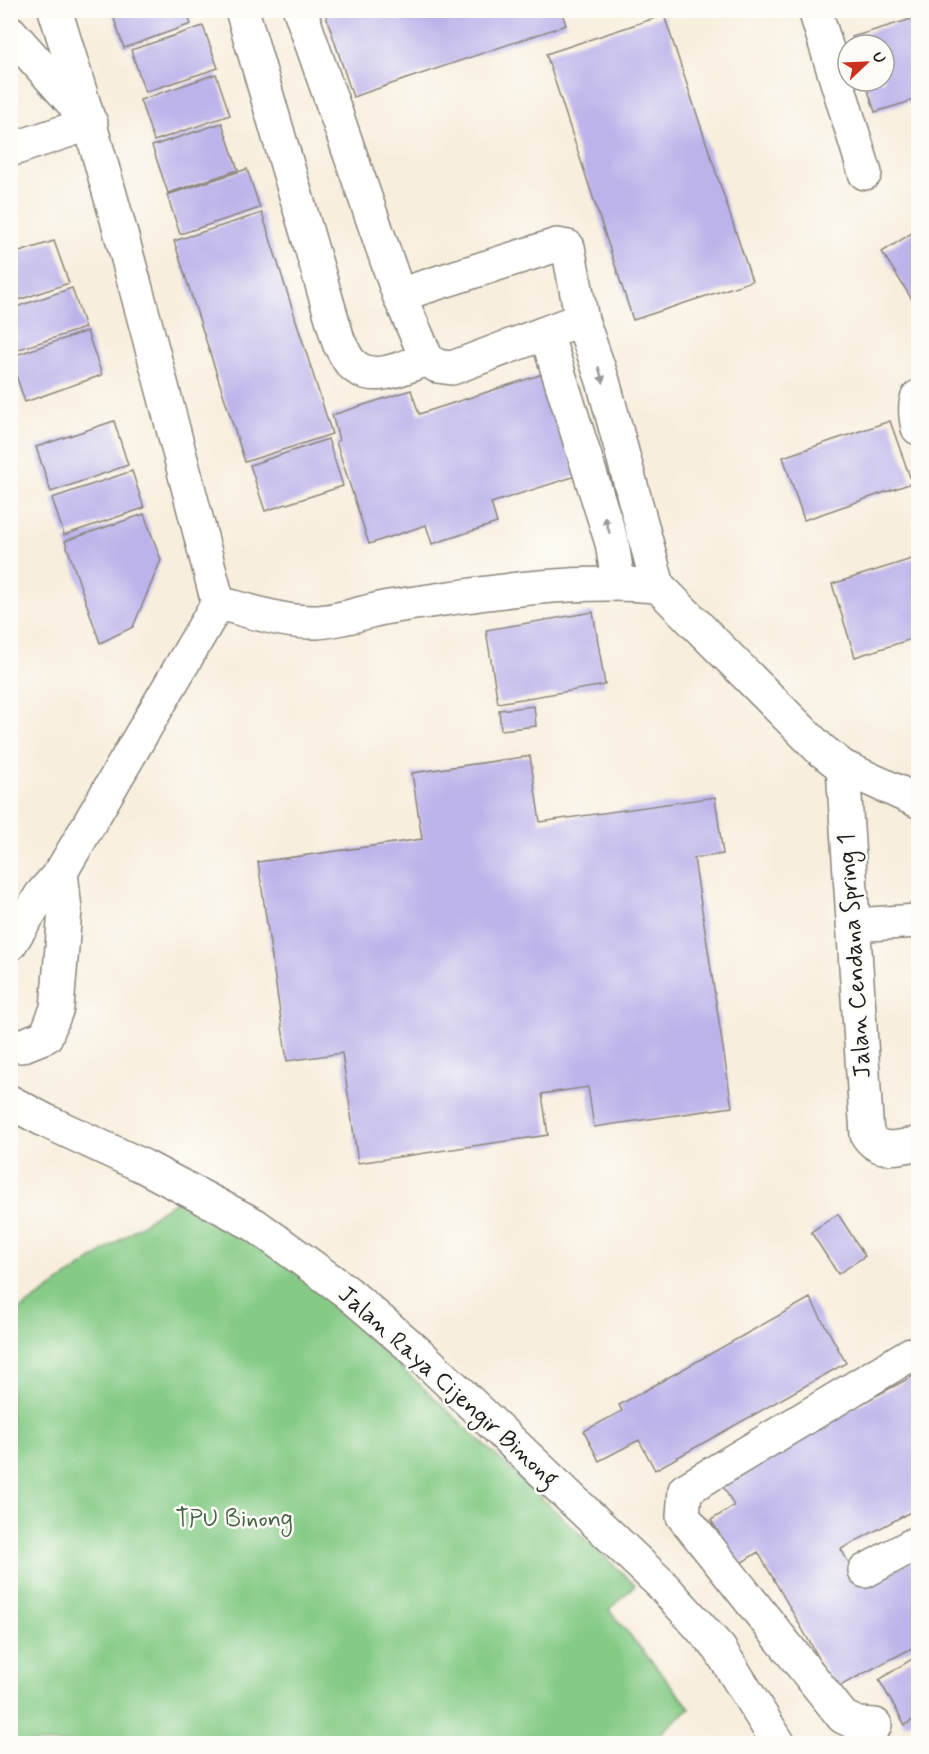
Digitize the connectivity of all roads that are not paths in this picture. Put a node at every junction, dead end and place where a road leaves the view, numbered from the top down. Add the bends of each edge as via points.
1 (55, 10) edge
2 (242, 10) edge
3 (300, 10) edge
4 (815, 10) edge
5 (10, 32) edge
6 (91, 123) junction
7 (10, 150) edge
8 (865, 173) dead end
9 (399, 295) junction
10 (582, 320) junction
11 (546, 333) junction
12 (427, 359) junction
13 (918, 397) edge
14 (918, 428) edge
15 (618, 582) junction
16 (658, 586) junction
17 (218, 603) junction
18 (843, 767) junction
19 (918, 801) edge
20 (60, 872) junction
21 (918, 921) edge
22 (853, 925) junction
23 (10, 944) edge
24 (10, 1043) edge
25 (10, 1102) edge
26 (918, 1144) edge
27 (918, 1353) edge
28 (918, 1542) edge
29 (865, 1571) dead end
30 (875, 1725) dead end
31 (779, 1743) edge

1 - 6 street
2 - 12 street via 339,343 351,363 365,373 388,373
3 - 9 street
4 - 8 street
5 - 6 street
6 - 7 street
6 - 17 street
9 - 10 street via 563,245 568,247
9 - 12 street
10 - 11 street
10 -> 16 street via 603,381
11 - 12 street via 453,368 437,366
15 -> 11 street via 612,543
13 - 14 street
15 - 16 street
15 - 17 street via 497,591 319,622 287,621
16 - 18 street
17 - 20 street
18 - 19 street
18 - 22 street, Jalan Cendana Spring 1
20 - 23 street
20 - 24 street via 65,910 57,1008 46,1036 21,1046
21 - 22 street
22 - 26 street, Jalan Cendana Spring 1 via 867,1135 882,1148
25 - 31 street, Jalan Raya Cijengir Binong via 255,1225 347,1292 416,1351 661,1584 719,1648
27 - 30 street via 684,1493 683,1516 843,1717 858,1724
28 - 29 street

